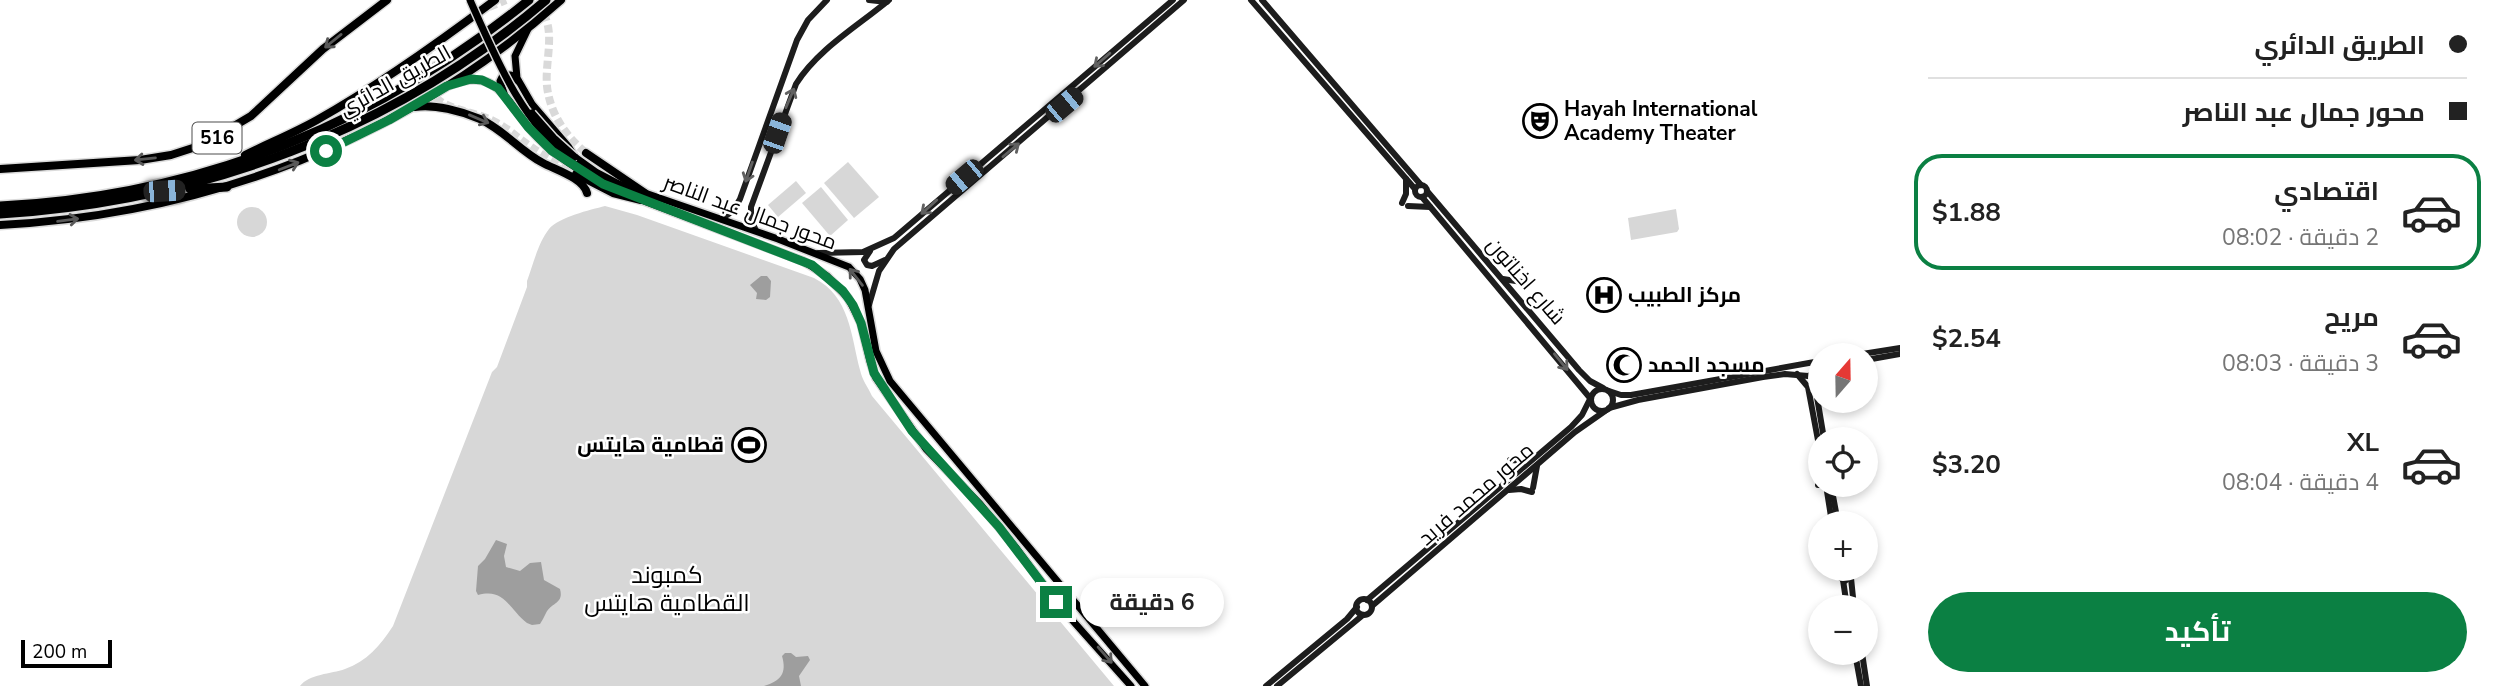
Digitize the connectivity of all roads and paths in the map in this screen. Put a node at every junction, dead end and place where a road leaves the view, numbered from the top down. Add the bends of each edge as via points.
1 (473, 0) edge
2 (495, 0) edge
3 (529, 0) edge
4 (546, 0) edge
5 (561, 0) edge
6 (827, 0) edge
7 (869, 0) edge
8 (1173, 0) edge
9 (1184, 0) edge
10 (1251, 0) edge
11 (1262, 0) edge
12 (385, 1) edge
13 (888, 1) edge
14 (529, 27) junction
15 (518, 82) junction
16 (447, 86) junction
17 (505, 96) junction
18 (412, 107) junction
19 (586, 153) tunnel mouth
20 (232, 164) junction
21 (575, 165) junction
22 (0, 169) edge
23 (1406, 179) junction
24 (227, 187) junction
25 (164, 191) junction
26 (1421, 191) junction
27 (587, 193) dead end
28 (643, 197) junction
29 (0, 206) edge
30 (1430, 207) junction
31 (0, 214) edge
32 (722, 219) junction
33 (0, 225) edge
34 (756, 231) junction
35 (870, 251) junction
36 (817, 253) junction
37 (886, 260) junction
38 (1500, 278) junction
39 (1522, 282) dead end
40 (869, 304) junction
41 (1900, 348) edge
42 (1878, 352) edge
43 (1900, 354) edge
44 (1878, 358) edge
45 (1808, 364) edge
46 (1795, 366) junction
47 (1797, 374) junction
48 (1808, 376) edge
49 (1589, 380) junction
50 (1808, 383) edge
51 (1581, 387) junction
52 (1606, 390) junction
53 (1590, 399) junction
54 (1607, 409) junction
55 (1573, 429) junction
56 (938, 438) junction
57 (926, 449) junction
58 (948, 450) junction
59 (1510, 460) dead end
60 (1529, 461) junction
61 (940, 463) junction
62 (1536, 466) junction
63 (1508, 491) junction
64 (1063, 588) junction
65 (1056, 602) junction
66 (1370, 603) junction
67 (1357, 607) junction
68 (1363, 615) junction
69 (1861, 665) edge
70 (1863, 665) edge
71 (1131, 686) edge
72 (1145, 686) edge
73 (1266, 686) edge
74 (1277, 686) edge
75 (1861, 686) edge
76 (1867, 686) edge

1 - 21 main road, bridge via 524,101
2 - 20 highway, 516 via 327,114
3 - 20 highway, الطريق الدائري / 516 via 446,62 391,95
4 - 25 highway, الطريق الدائري / 516 via 464,63 341,132 275,159
5 - 14 highway, الطريق الدائري / 516
6 -> 32 main road via 797,40 740,199
7 - 13 main road
8 -> 35 main road via 894,238
37 -> 9 main road
10 - 23 main road, شارع اخناتون
11 - 26 main road, شارع اخناتون
12 -> 22 highway, 516 via 323,49 259,110 202,145 140,160
34 -> 13 main road via 751,207 796,85 825,51
14 - 15 main road via 515,56
14 - 16 highway, الطريق الدائري / 516
15 - 17 main road via 509,74 502,77
15 - 21 main road, محور جمال عبد الناصر via 568,146
16 - 17 main road, محور جمال عبد الناصر via 478,79
16 - 18 highway, الطريق الدائري / 516
17 - 21 main road, محور جمال عبد الناصر via 545,145
24 -> 18 highway, الطريق الدائري / 516 via 326,151
18 -> 27 highway via 433,107 484,121 531,156 582,184
19 - 28 highway
20 - 29 highway, الطريق الدائري / 516 via 143,188
21 - 28 main road, محور جمال عبد الناصر
21 - 28 highway via 613,193
23 - 26 main road, شارع اخناتون
23 - 30 main road via 1405,205
24 - 25 highway, 516
33 -> 24 highway, الطريق الدائري / 516 via 74,220
25 - 31 highway, الطريق الدائري / 516 via 79,207
26 - 30 main road, شارع اخناتون
26 - 38 main road, شارع اخناتون
28 - 32 main road, محور جمال عبد الناصر
28 - 57 main road, محور جمال عبد الناصر via 803,261 827,276 858,314 876,378
30 -> 51 main road, شارع اخناتون
32 - 34 main road, محور جمال عبد الناصر
34 - 36 main road, محور جمال عبد الناصر
35 - 36 main road
35 - 37 main road via 864,260 867,265
40 -> 36 main road, محور جمال عبد الناصر via 852,270
37 - 40 main road
38 - 39 main road
38 - 49 main road, شارع اخناتون
40 - 56 main road, محور جمال عبد الناصر via 883,370
41 - 42 main road
43 - 44 main road
45 - 46 main road
46 - 47 main road
46 - 52 main road via 1631,395
47 - 48 main road
47 - 50 main road
47 - 54 main road
49 - 51 main road
49 - 52 main road, شارع اخناتون
51 - 53 main road, شارع اخناتون
52 - 53 main road via 1595,391
52 - 54 main road via 1613,400
53 - 54 main road via 1596,409
53 - 55 main road, محور محمد فريد
54 - 55 main road, محور محمد فريد
55 - 60 main road, محور محمد فريد
55 - 62 main road, محور محمد فريد
56 - 57 main road via 937,447
56 - 58 main road, محور جمال عبد الناصر
57 - 61 main road, محور جمال عبد الناصر
58 - 61 main road via 940,455
58 - 64 main road, محور جمال عبد الناصر
59 - 60 main road
60 - 66 main road, محور محمد فريد
61 - 65 main road, محور جمال عبد الناصر via 999,527
62 - 63 main road, محور محمد فريد
62 - 63 main road via 1532,490
63 - 66 main road, محور محمد فريد
64 - 65 main road via 1054,587
64 - 72 main road, محور جمال عبد الناصر
65 -> 71 main road, محور جمال عبد الناصر
66 - 67 main road via 1361,600
66 - 68 main road via 1371,612
67 - 68 main road
67 - 73 main road
68 - 74 main road
69 - 75 main road
70 - 76 main road

